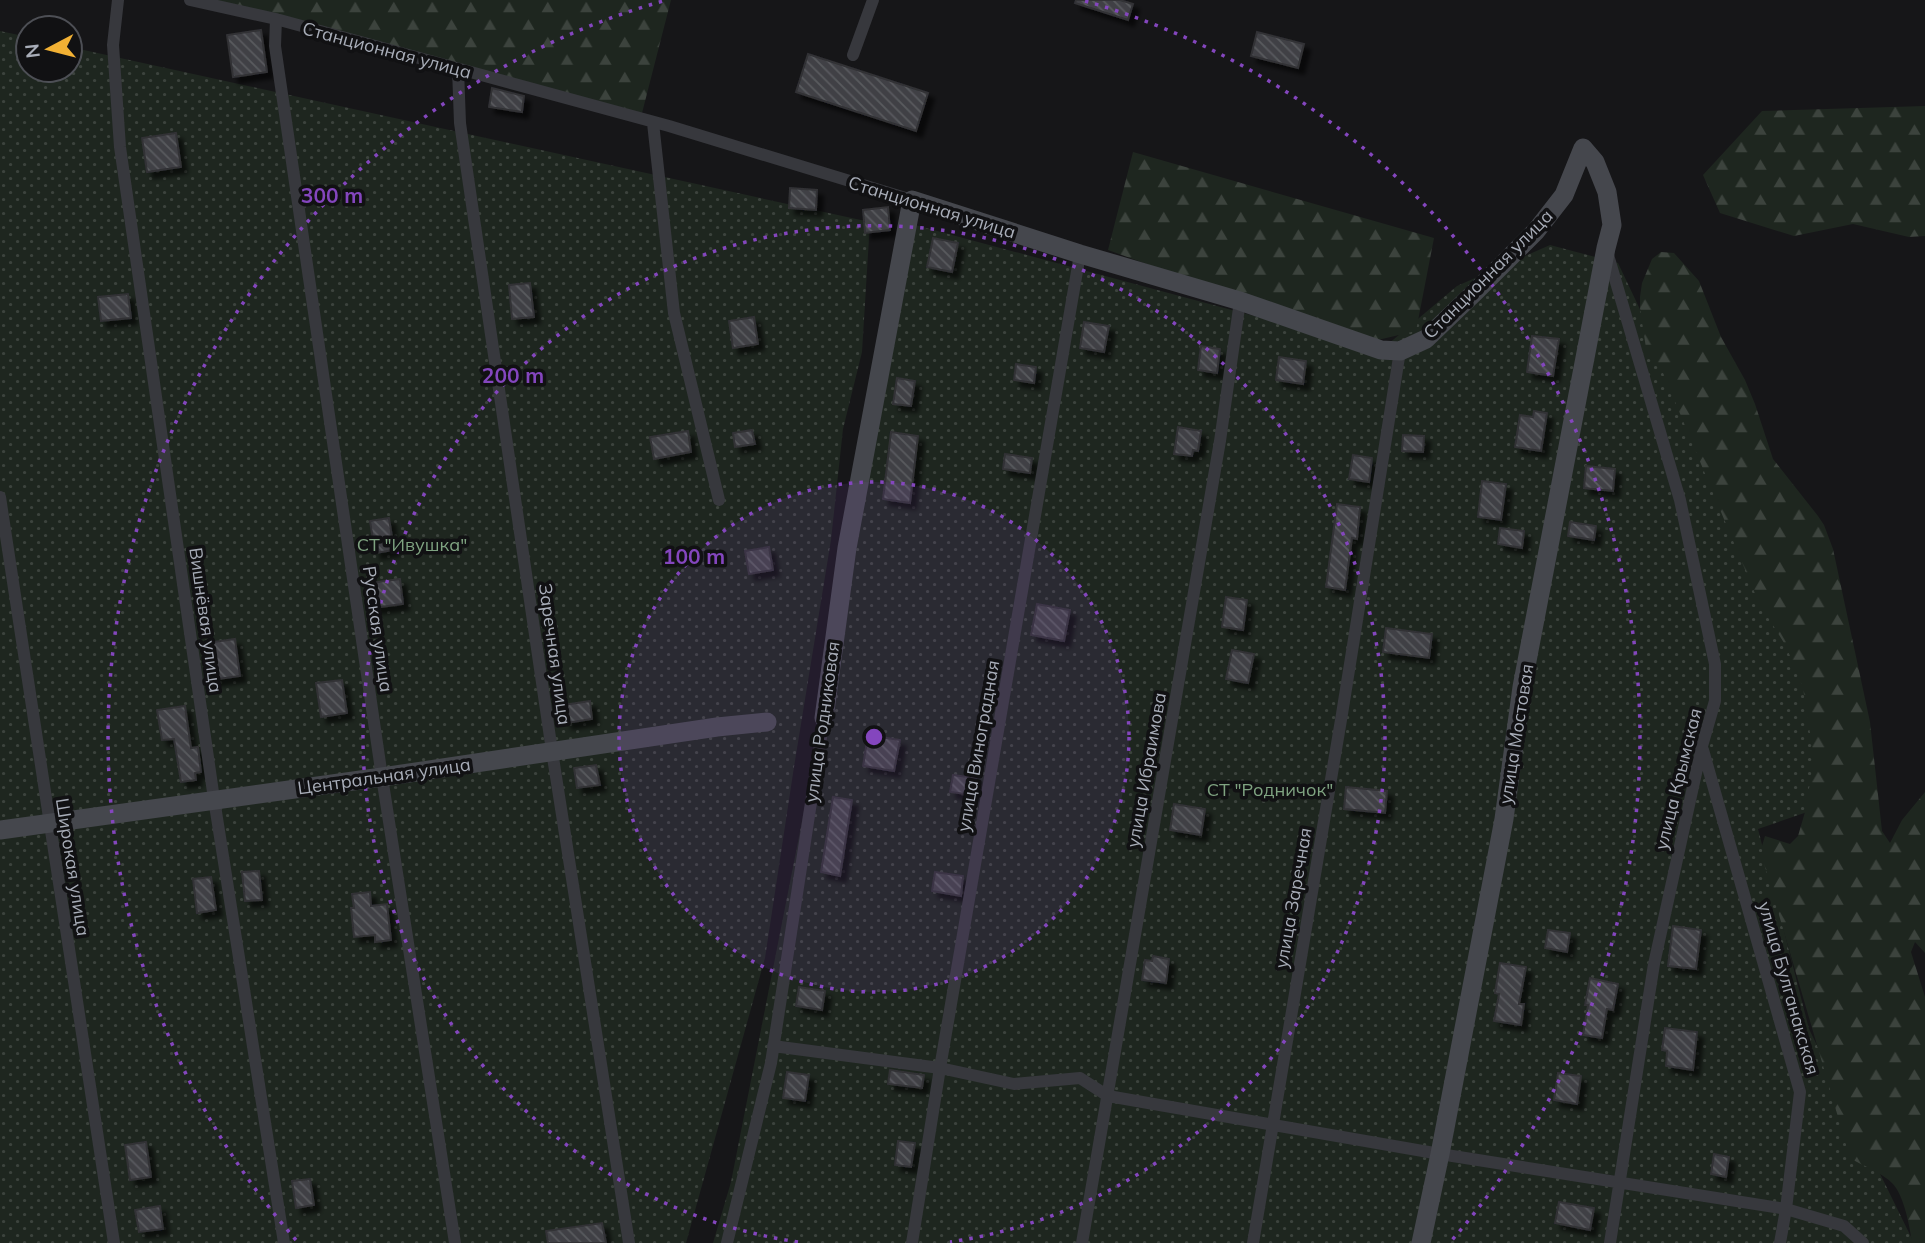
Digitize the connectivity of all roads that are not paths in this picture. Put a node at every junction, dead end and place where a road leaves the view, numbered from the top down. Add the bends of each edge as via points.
1 (118, 0) edge
2 (190, 0) edge
3 (873, 0) edge
4 (276, 19) junction
5 (853, 55) dead end
6 (458, 69) junction
7 (653, 123) junction
8 (1583, 148) joint
9 (912, 200) junction
10 (1606, 248) junction
11 (1080, 254) junction
12 (1240, 301) junction
13 (1401, 351) junction
14 (0, 497) edge
15 (719, 500) dead end
16 (824, 718) joint
17 (767, 722) dead end
18 (1702, 746) junction
19 (552, 751) junction
20 (382, 777) junction
21 (214, 799) junction
22 (49, 823) junction
23 (0, 830) edge
24 (773, 1046) junction
25 (940, 1068) junction
26 (1108, 1096) junction
27 (1273, 1124) junction
28 (1440, 1154) junction
29 (1620, 1181) junction
30 (1786, 1209) junction
31 (114, 1243) edge
32 (284, 1243) edge
33 (455, 1243) edge
34 (629, 1243) edge
35 (727, 1243) edge
36 (912, 1243) edge
37 (1082, 1243) edge
38 (1253, 1243) edge
39 (1421, 1243) edge
40 (1609, 1243) edge
41 (1780, 1243) edge
42 (1863, 1243) edge

1 - 21 street, Вишнёвая улица via 113,46 120,147
2 - 4 street, Станционная улица
3 - 5 street
4 - 6 street, Станционная улица
4 - 20 street, Русская улица via 275,46
6 - 7 street, Станционная улица
6 - 19 street, Заречная улица via 460,123
7 - 9 street, Станционная улица
7 - 15 street via 674,313
8 - 10 street, улица Мостовая via 1595,162 1607,192 1612,225
8 - 13 street, Станционная улица via 1564,195 1536,231 1426,339
9 - 11 street, Станционная улица
9 - 16 street, улица Родниковая via 847,548
10 - 18 street, улица Крымская via 1679,500 1714,664 1715,701
10 - 28 street, улица Мостовая via 1522,687 1504,818
11 - 12 street, Станционная улица
11 - 25 street, улица Виноградная
12 - 13 street, Станционная улица via 1381,350
12 - 26 street, улица Ибраимова
13 - 27 street, улица Заречная
14 - 22 street, Широкая улица
16 - 24 street, улица Родниковая
17 - 19 street, Центральная улица
18 - 29 street, улица Крымская via 1654,964
18 - 30 street, улица Булганакская via 1800,1092
19 - 20 street, Центральная улица
19 - 34 street, Заречная улица
20 - 21 street, Центральная улица
20 - 33 street, Русская улица
21 - 22 street, Центральная улица
21 - 32 street, Вишнёвая улица
22 - 23 street, Центральная улица
22 - 31 street, Широкая улица
24 - 25 street
24 - 35 street, улица Родниковая
25 - 26 street via 1014,1084 1080,1078
25 - 36 street, улица Виноградная
26 - 27 street
26 - 37 street, улица Ибраимова
27 - 28 street
27 - 38 street, улица Заречная
28 - 29 street
28 - 39 street, улица Мостовая
29 - 30 street
29 - 40 street, улица Крымская
30 - 41 street, улица Булганакская
30 - 42 street via 1844,1226

